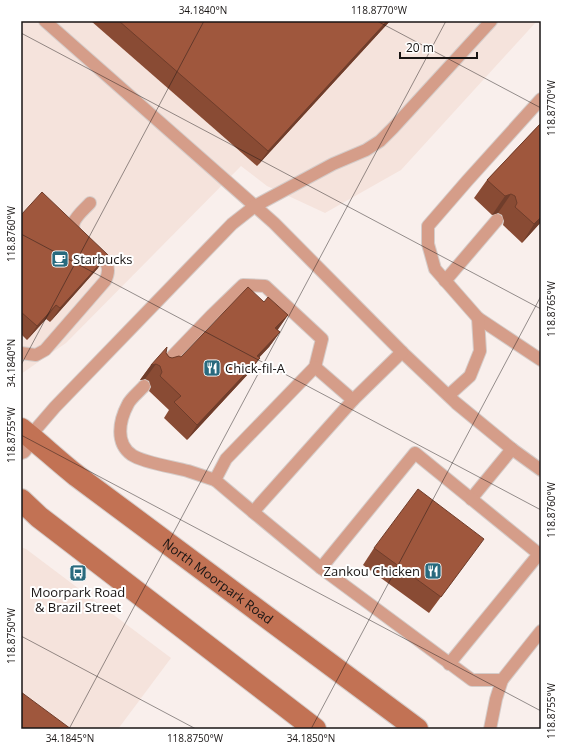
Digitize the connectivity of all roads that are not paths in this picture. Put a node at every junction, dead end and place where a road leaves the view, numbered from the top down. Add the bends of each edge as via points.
1 (46, 21) edge
2 (491, 21) edge
3 (541, 100) edge
4 (90, 203) dead end
5 (255, 206) junction
6 (497, 220) dead end
7 (445, 281) junction
8 (478, 318) junction
9 (402, 352) junction
10 (21, 353) edge
11 (541, 360) edge
12 (163, 366) edge
13 (315, 367) junction
14 (144, 386) dead end
15 (449, 395) junction
16 (353, 400) junction
17 (24, 438) edge
18 (512, 449) junction
19 (541, 470) edge
20 (215, 480) junction
21 (471, 499) junction
22 (21, 500) edge
23 (254, 512) junction
24 (321, 568) junction
25 (541, 631) edge
26 (449, 664) junction
27 (502, 680) junction
28 (315, 729) edge
29 (417, 729) edge
30 (490, 729) edge

1 - 5 lane
2 - 5 lane via 380,141
3 - 7 lane via 428,226 428,244 435,269
4 - 10 lane via 75,220 73,232 106,262 108,275 45,350 36,355
5 - 9 lane
5 - 17 lane via 232,224
6 - 7 lane
7 - 8 lane
8 - 11 lane
8 - 15 lane via 480,351 470,376
9 - 15 lane
9 - 16 lane
12 - 13 lane via 243,285 265,286 322,339
13 - 16 lane
13 - 20 lane via 226,459
14 - 20 lane via 128,403 120,424 120,436 125,447 132,455 141,459
15 - 18 lane
16 - 23 lane
17 - 29 main road, North Moorpark Road
18 - 19 lane
18 - 21 lane
20 - 23 lane
21 - 24 lane via 415,453
21 - 26 lane via 539,554
22 - 28 main road via 39,517
23 - 24 lane
24 - 26 lane
25 - 27 lane
26 - 27 lane via 472,680
27 - 30 lane

